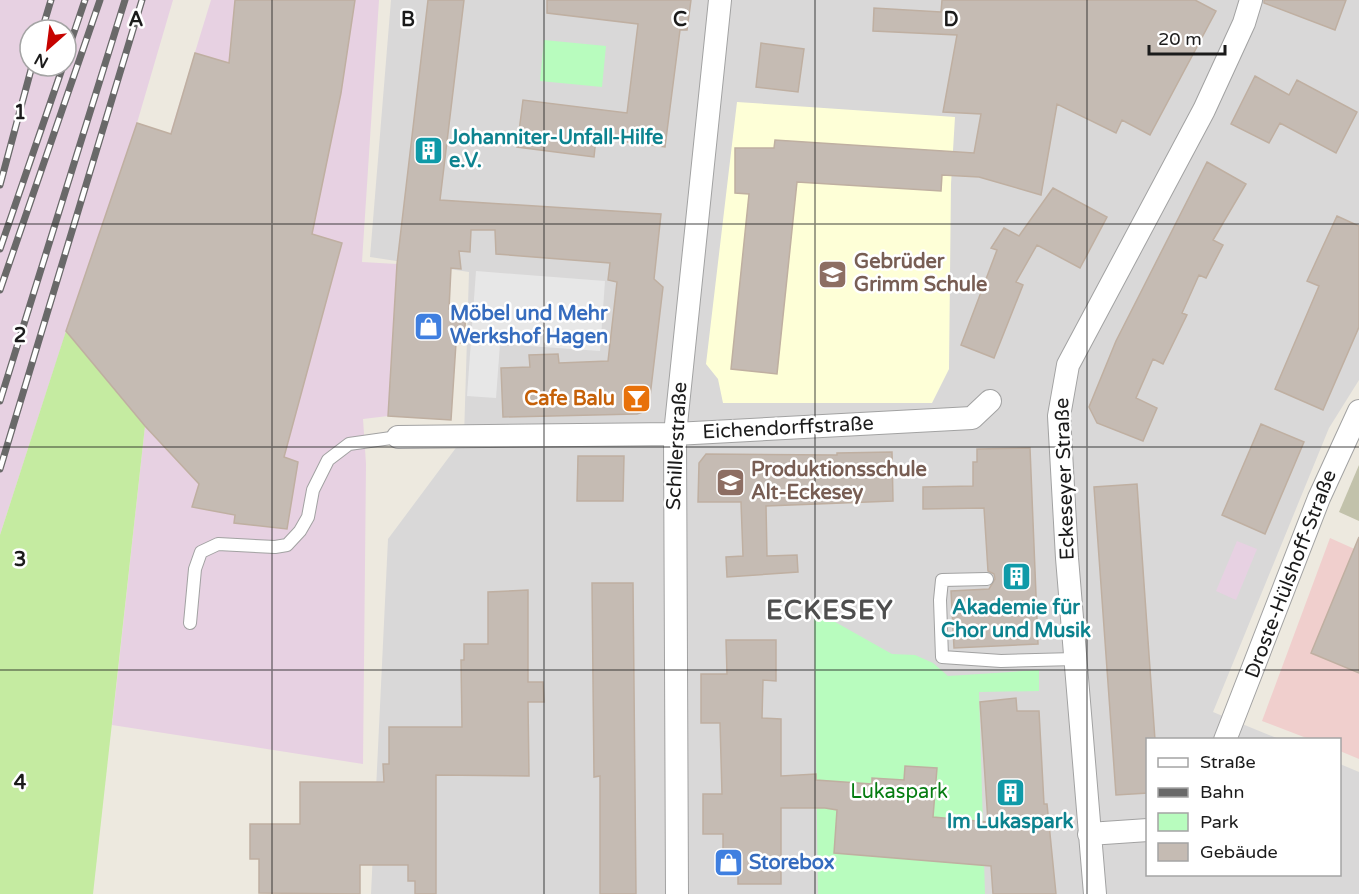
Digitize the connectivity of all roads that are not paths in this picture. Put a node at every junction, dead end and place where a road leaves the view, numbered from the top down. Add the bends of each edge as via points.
1 (720, 0) edge
2 (1251, 0) edge
3 (990, 401) dead end
4 (1359, 411) edge
5 (675, 434) junction
6 (398, 437) joint
7 (987, 579) dead end
8 (190, 623) dead end
9 (1075, 659) junction
10 (1226, 738) edge
11 (1146, 830) edge
12 (1089, 834) junction
13 (677, 894) edge
14 (1095, 894) edge

1 - 5 street, Schillerstraße
2 - 9 street, Eckeseyer Straße via 1204,110 1068,365 1059,416
3 - 5 street, Eichendorffstraße via 972,418
4 - 10 street, Droste-Hülshoff-Straße via 1319,498
5 - 6 street, Eichendorffstraße
5 - 13 street, Schillerstraße
6 - 8 lane via 350,444 328,460 313,490 308,517 287,545 218,544 201,552 195,570
7 - 9 lane via 942,580 942,657 1001,661
9 - 12 street, Eckeseyer Straße
11 - 12 street
12 - 14 street, Eckeseyer Straße

